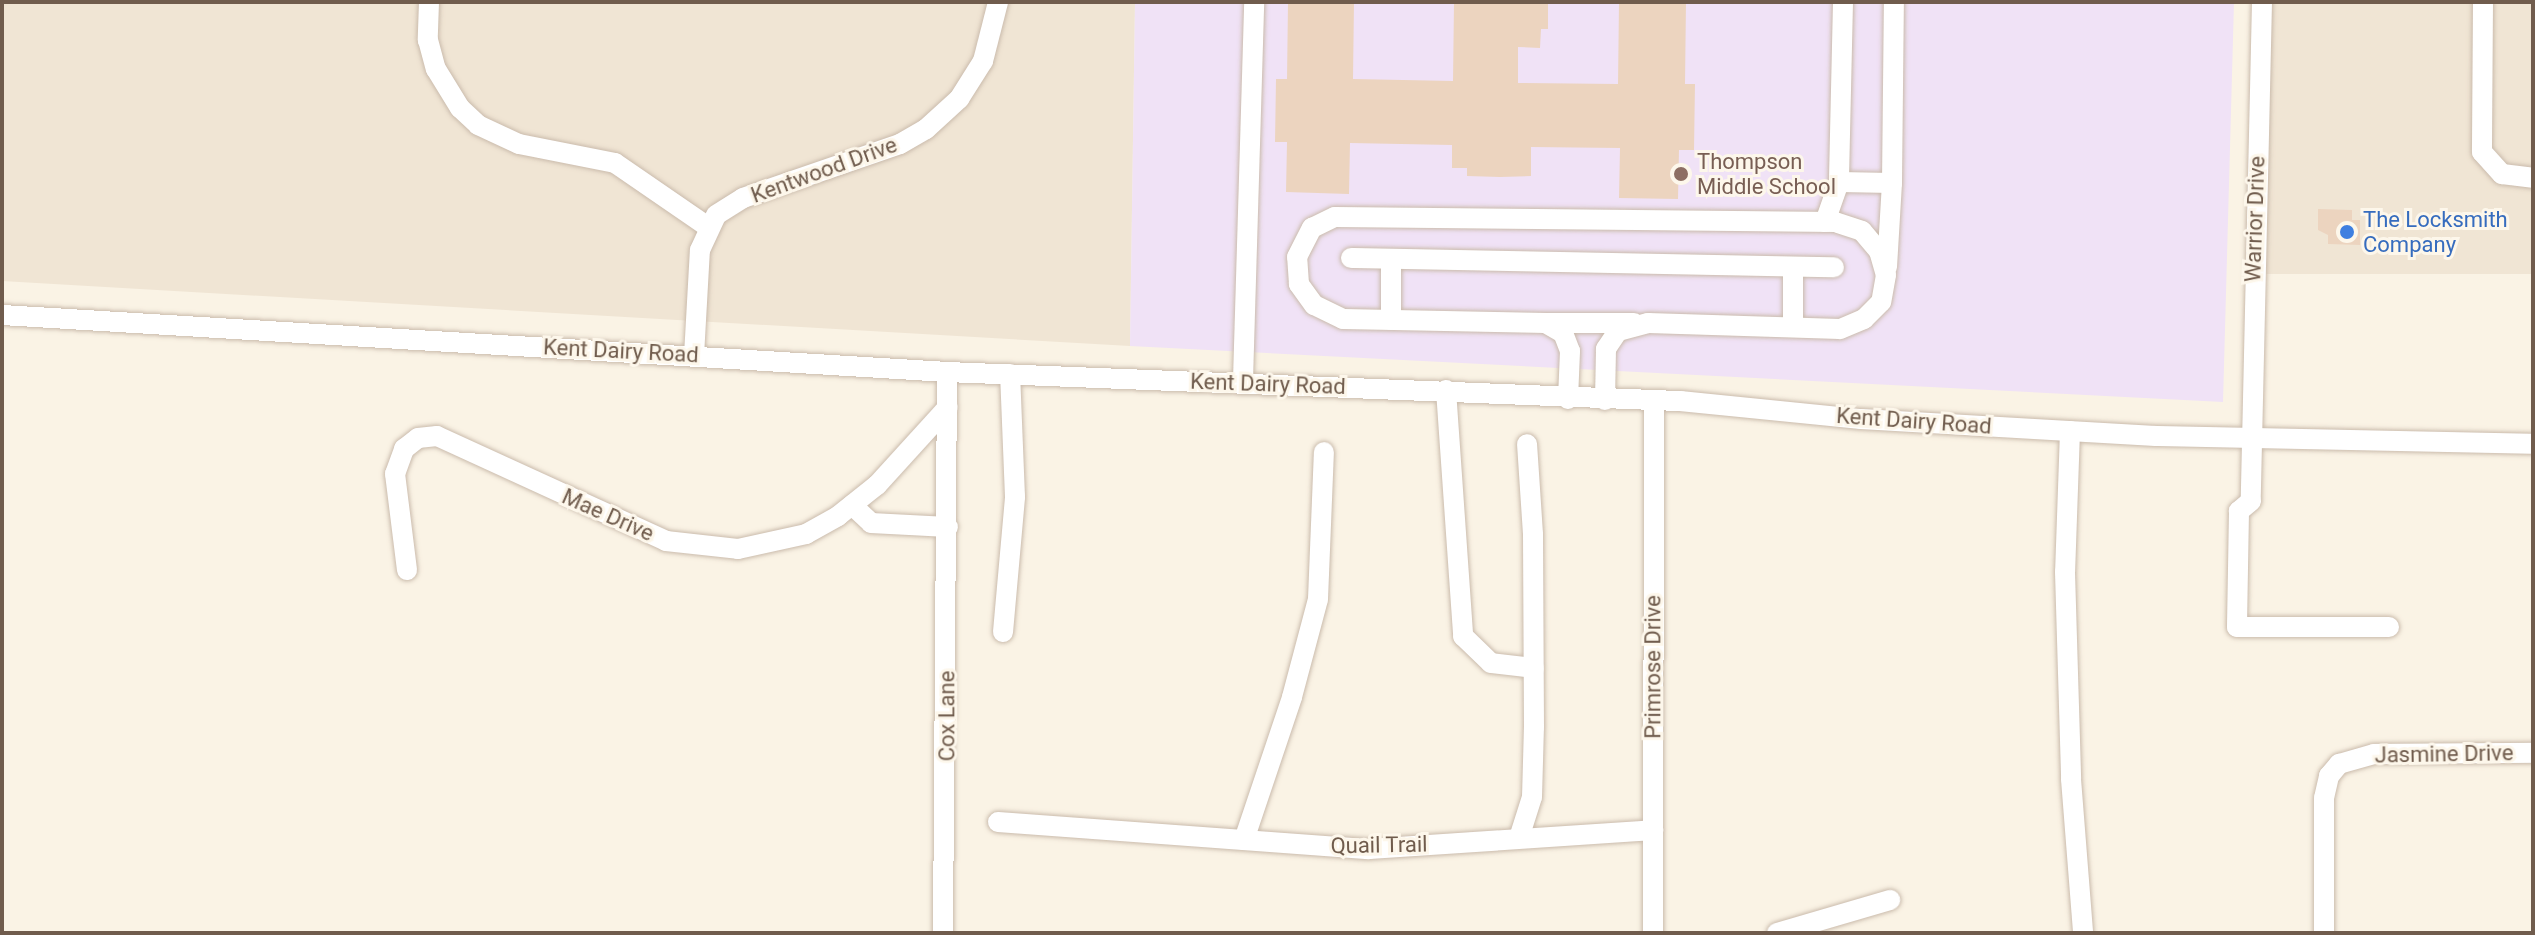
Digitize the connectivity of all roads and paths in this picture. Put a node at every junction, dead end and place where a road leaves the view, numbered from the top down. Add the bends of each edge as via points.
1 (429, 2) edge
2 (998, 2) edge
3 (1254, 2) edge
4 (1843, 2) edge
5 (1894, 2) edge
6 (2262, 2) edge
7 (2483, 2) edge
8 (2533, 178) edge
9 (1839, 182) junction
10 (1892, 183) junction
11 (1825, 222) junction
12 (708, 227) junction
13 (1351, 258) dead end
14 (1391, 259) junction
15 (1793, 267) junction
16 (1834, 267) dead end
17 (1886, 275) junction
18 (2, 315) edge
19 (1391, 320) junction
20 (1546, 323) junction
21 (1648, 323) junction
22 (1793, 327) junction
23 (694, 356) junction
24 (947, 372) junction
25 (1010, 374) junction
26 (1243, 380) junction
27 (1446, 390) junction
28 (1568, 399) junction
29 (1605, 400) junction
30 (1654, 400) junction
31 (948, 407) junction
32 (2070, 431) junction
33 (2251, 435) junction
34 (1527, 444) dead end
35 (2533, 444) edge
36 (1324, 452) dead end
37 (852, 505) junction
38 (948, 527) junction
39 (407, 570) dead end
40 (2389, 627) dead end
41 (1003, 632) dead end
42 (1534, 668) junction
43 (2533, 753) edge
44 (998, 822) dead end
45 (1653, 830) junction
46 (1519, 838) junction
47 (1244, 840) junction
48 (1890, 900) dead end
49 (943, 933) edge
50 (1653, 933) edge
51 (1777, 933) edge
52 (2083, 933) edge
53 (2324, 933) edge

1 - 12 street via 428,40 436,69 460,108 478,125 519,144 615,163
2 - 12 street, Kentwood Drive via 983,61 959,99 926,129 900,144 743,198 723,209
3 - 26 street
4 - 9 street
5 - 10 street
6 - 33 street, Warrior Drive
7 - 8 street via 2482,152 2502,174
9 - 10 street
9 - 11 street
10 - 17 street
11 - 17 street via 1862,231 1879,251
11 - 19 street via 1335,217 1312,228 1297,257 1299,284 1314,305 1343,319
12 - 23 street via 700,250
13 - 14 street
14 - 15 street
14 - 19 street
15 - 16 street
15 - 22 street
17 - 22 street via 1881,302 1864,319 1840,329
18 - 23 street, Kent Dairy Road
19 - 20 street
20 - 21 street
20 - 28 street via 1563,333 1570,351
21 - 22 street
21 - 29 street via 1618,331 1606,349
23 - 24 street, Kent Dairy Road
24 - 25 street, Kent Dairy Road
24 - 31 street, Cox Lane
25 - 26 street, Kent Dairy Road
25 - 41 street via 1015,497
26 - 27 street, Kent Dairy Road
27 - 28 street, Kent Dairy Road
27 - 42 street via 1463,636 1491,663
28 - 29 street, Kent Dairy Road
29 - 30 street, Kent Dairy Road
30 - 32 street, Kent Dairy Road
30 - 45 street, Primrose Drive
31 - 37 street, Mae Drive
31 - 38 street, Cox Lane
32 - 33 street, Kent Dairy Road
32 - 52 street via 2066,604 2071,779 2084,891
33 - 35 street, Kent Dairy Road
33 - 40 street, Warrior Drive via 2251,501 2239,511 2237,627
34 - 42 street
36 - 47 street via 1318,599
37 - 38 street via 871,523
37 - 39 street, Mae Drive via 806,534 761,548 666,541 437,436 427,436 404,449 395,474
38 - 49 street, Cox Lane
42 - 46 street via 1532,797
43 - 53 street, Jasmine Drive via 2374,754 2339,764 2329,776 2324,798
44 - 47 street, Quail Trail
45 - 46 street, Quail Trail
45 - 50 street, Primrose Drive
46 - 47 street, Quail Trail via 1369,849
48 - 51 street

